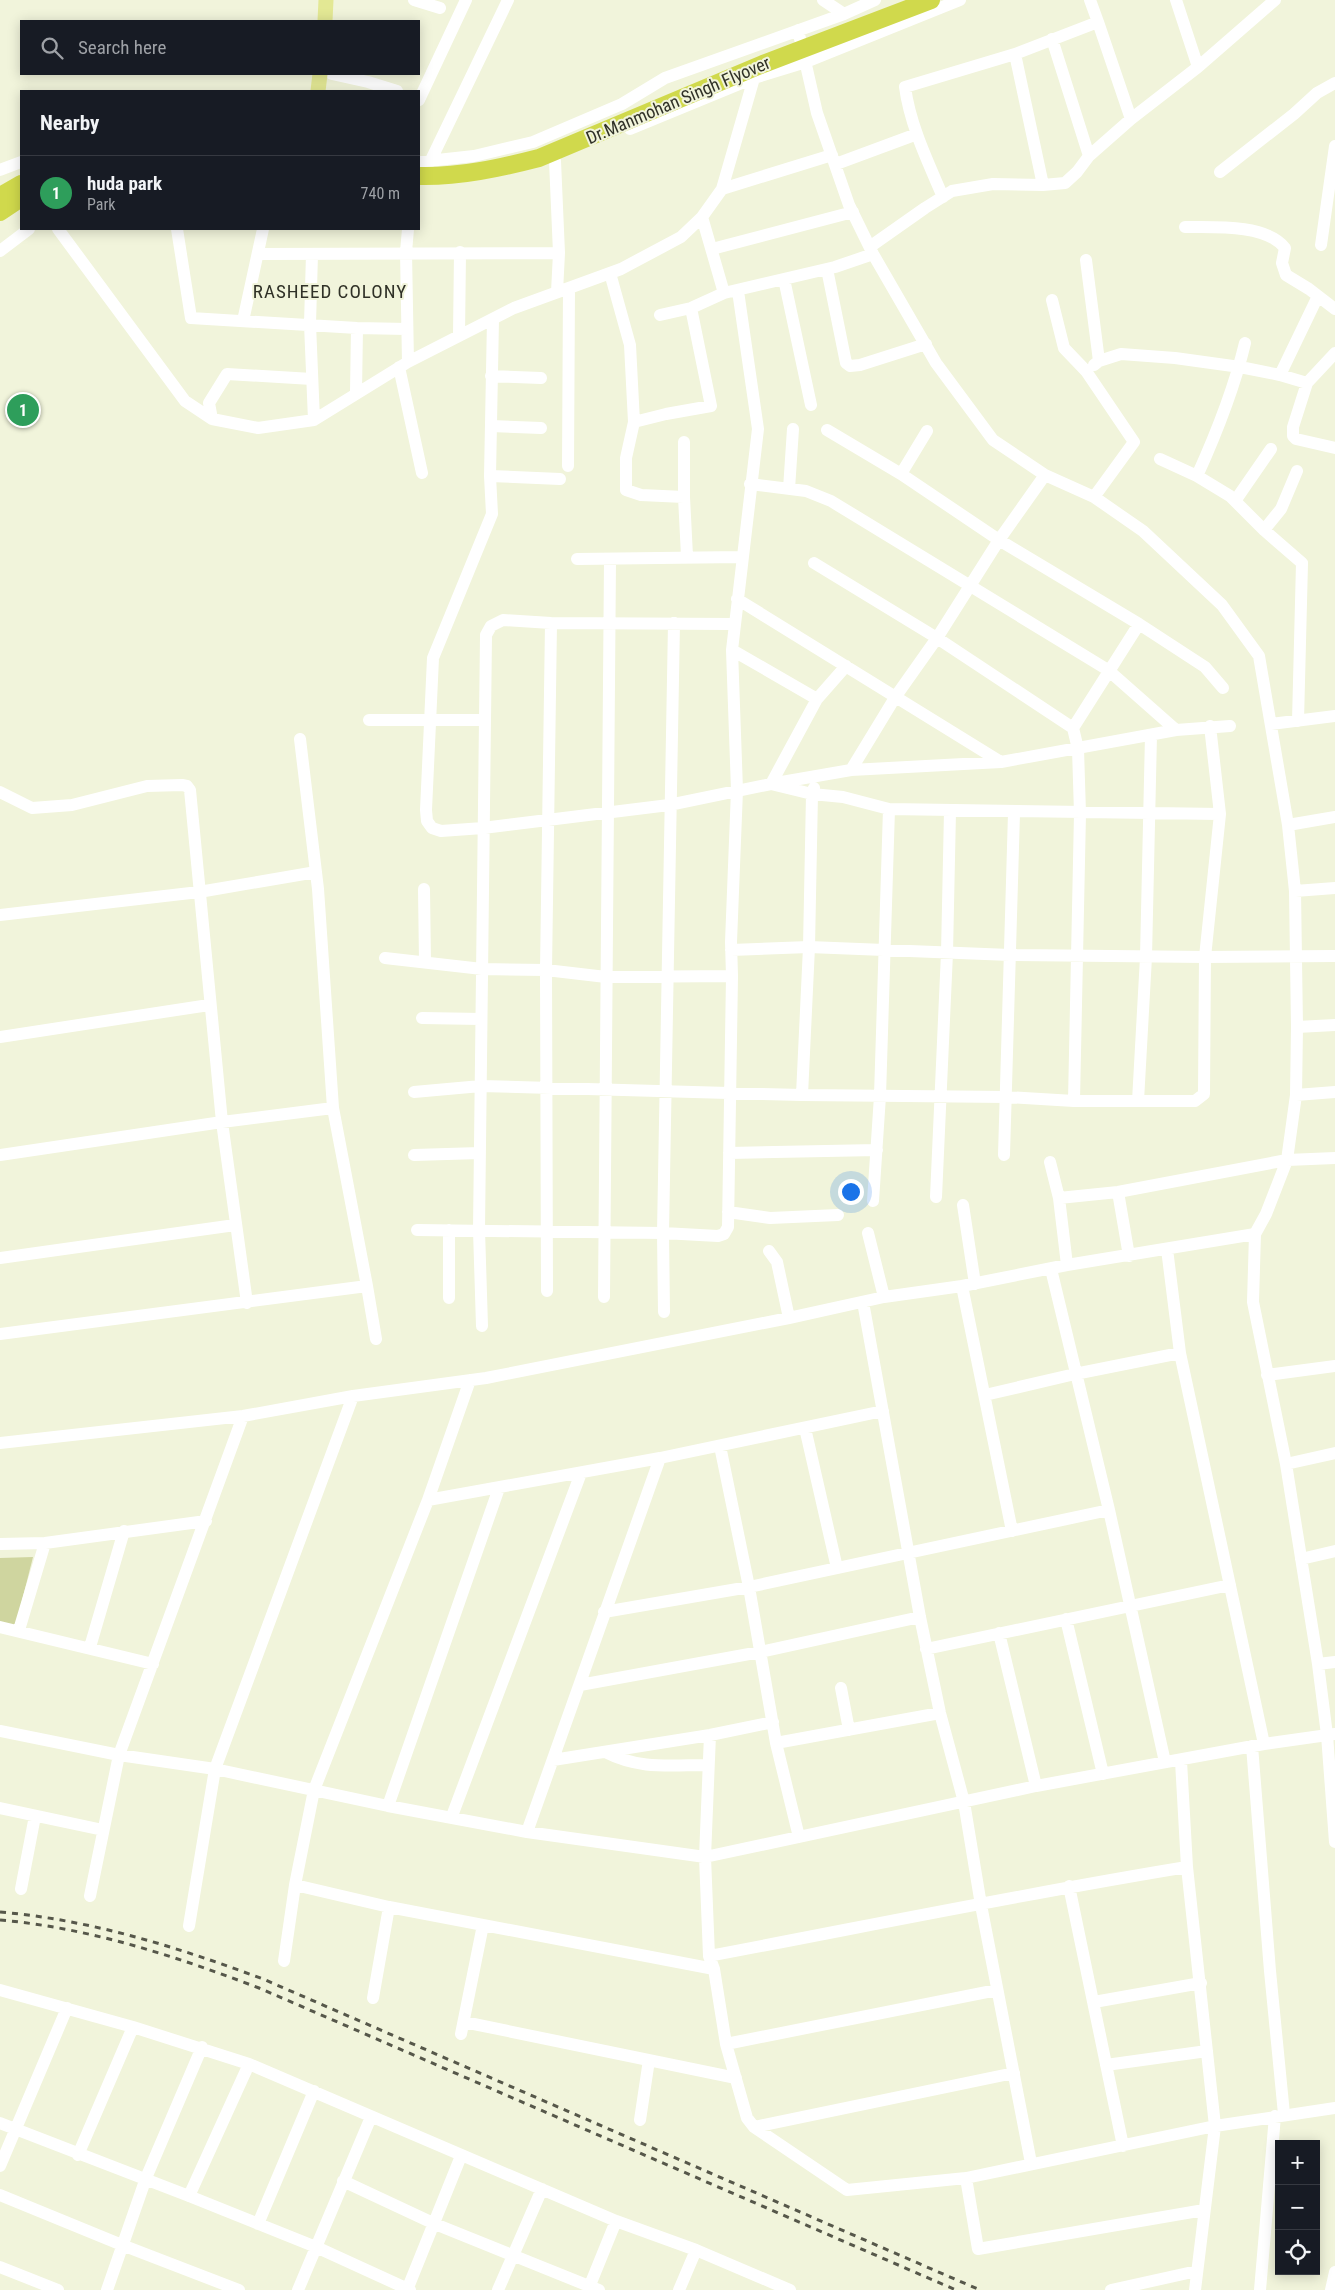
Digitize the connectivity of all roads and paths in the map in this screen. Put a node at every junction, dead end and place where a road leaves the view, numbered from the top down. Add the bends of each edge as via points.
1 (326, 0) edge
2 (414, 0) edge
3 (466, 0) edge
4 (507, 0) edge
5 (823, 0) edge
6 (875, 0) edge
7 (905, 0) edge
8 (931, 0) edge
9 (960, 0) edge
10 (1090, 0) edge
11 (1176, 0) edge
12 (1275, 0) edge
13 (440, 8) dead end
14 (844, 14) junction
15 (325, 20) edge
16 (1098, 22) junction
17 (798, 30) junction
18 (1052, 39) junction
19 (1015, 54) junction
20 (806, 62) junction
21 (1198, 67) junction
22 (320, 75) edge
23 (336, 75) edge
24 (754, 78) junction
25 (1335, 83) edge
26 (318, 90) edge
27 (394, 90) edge
28 (420, 98) edge
29 (1131, 119) junction
30 (917, 134) junction
31 (1335, 146) edge
32 (1089, 156) junction
33 (834, 159) junction
34 (555, 160) junction
35 (423, 164) edge
36 (11, 166) edge
37 (1220, 172) dead end
38 (420, 176) edge
39 (20, 178) edge
40 (420, 183) edge
41 (20, 185) edge
42 (1043, 185) junction
43 (722, 189) junction
44 (0, 196) edge
45 (942, 197) junction
46 (20, 199) edge
47 (20, 208) edge
48 (0, 212) edge
49 (853, 212) junction
50 (702, 217) junction
51 (0, 220) edge
52 (1186, 227) dead end
53 (28, 230) edge
54 (59, 230) edge
55 (177, 230) edge
56 (263, 230) edge
57 (408, 230) edge
58 (1321, 245) dead end
59 (712, 249) junction
60 (872, 250) junction
61 (0, 251) edge
62 (406, 252) junction
63 (460, 252) junction
64 (559, 253) junction
65 (258, 254) junction
66 (312, 254) junction
67 (1086, 260) dead end
68 (827, 269) junction
69 (610, 273) junction
70 (784, 279) junction
71 (569, 288) junction
72 (738, 291) junction
73 (557, 292) junction
74 (724, 294) junction
75 (1318, 296) junction
76 (1052, 300) dead end
77 (691, 308) junction
78 (1335, 309) edge
79 (660, 315) dead end
80 (493, 319) junction
81 (243, 321) junction
82 (310, 324) junction
83 (357, 328) junction
84 (407, 329) junction
85 (459, 336) junction
86 (1245, 343) dead end
87 (926, 344) junction
88 (1335, 354) edge
89 (1099, 361) junction
90 (403, 364) junction
91 (1240, 367) junction
92 (1086, 372) junction
93 (1280, 375) junction
94 (491, 376) junction
95 (541, 378) dead end
96 (312, 379) junction
97 (1307, 383) junction
98 (356, 392) junction
99 (811, 406) dead end
100 (212, 419) junction
101 (314, 420) junction
102 (634, 422) junction
103 (491, 426) junction
104 (541, 428) dead end
105 (794, 429) dead end
106 (827, 430) dead end
107 (928, 431) dead end
108 (684, 442) dead end
109 (1335, 448) edge
110 (1272, 449) dead end
111 (1160, 459) dead end
112 (568, 466) dead end
113 (1298, 471) dead end
114 (422, 474) dead end
115 (901, 474) junction
116 (1044, 475) junction
117 (490, 476) junction
118 (1197, 476) junction
119 (560, 479) dead end
120 (750, 484) junction
121 (789, 489) junction
122 (684, 497) junction
123 (1094, 497) junction
124 (1235, 501) junction
125 (1264, 530) junction
126 (999, 540) junction
127 (687, 556) junction
128 (741, 557) junction
129 (577, 559) dead end
130 (610, 560) junction
131 (814, 563) dead end
132 (969, 585) junction
133 (737, 599) junction
134 (551, 623) junction
135 (608, 623) junction
136 (674, 623) junction
137 (734, 624) junction
138 (1139, 624) junction
139 (937, 638) junction
140 (732, 650) junction
141 (846, 666) junction
142 (1108, 670) junction
143 (1223, 688) dead end
144 (896, 696) junction
145 (817, 699) junction
146 (1335, 716) edge
147 (430, 719) junction
148 (369, 720) dead end
149 (484, 720) junction
150 (1298, 722) junction
151 (1270, 724) junction
152 (1210, 726) junction
153 (1230, 726) dead end
154 (1073, 728) junction
155 (1176, 730) junction
156 (1151, 734) junction
157 (300, 739) dead end
158 (1078, 749) junction
159 (1002, 762) junction
160 (851, 770) junction
161 (818, 776) junction
162 (771, 784) junction
163 (737, 790) junction
164 (0, 792) edge
165 (812, 794) junction
166 (669, 805) junction
167 (889, 809) junction
168 (950, 810) junction
169 (609, 812) junction
170 (1014, 813) junction
171 (1080, 813) junction
172 (1148, 813) junction
173 (1220, 814) junction
174 (1335, 817) edge
175 (547, 819) junction
176 (1288, 825) junction
177 (483, 828) junction
178 (316, 872) junction
179 (1335, 888) edge
180 (424, 889) dead end
181 (1296, 891) junction
182 (199, 892) junction
183 (0, 915) edge
184 (809, 947) junction
185 (884, 949) junction
186 (731, 950) junction
187 (947, 954) junction
188 (1010, 955) junction
189 (1078, 956) junction
190 (1146, 956) junction
191 (1335, 956) edge
192 (1205, 957) junction
193 (1296, 957) junction
194 (385, 958) dead end
195 (425, 962) junction
196 (482, 969) junction
197 (546, 970) junction
198 (668, 975) junction
199 (732, 976) junction
200 (606, 977) junction
201 (209, 1005) junction
202 (422, 1018) dead end
203 (482, 1019) junction
204 (1335, 1025) edge
205 (1297, 1027) junction
206 (0, 1037) edge
207 (481, 1086) junction
208 (547, 1088) junction
209 (606, 1089) junction
210 (665, 1090) junction
211 (414, 1092) dead end
212 (730, 1092) junction
213 (1335, 1092) edge
214 (802, 1095) junction
215 (1296, 1095) junction
216 (880, 1096) junction
217 (940, 1097) junction
218 (1007, 1097) junction
219 (1074, 1100) junction
220 (1138, 1100) junction
221 (333, 1108) junction
222 (222, 1122) junction
223 (877, 1150) junction
224 (480, 1153) junction
225 (729, 1153) junction
226 (1004, 1154) dead end
227 (0, 1155) edge
228 (414, 1155) dead end
229 (1335, 1158) edge
230 (1287, 1160) junction
231 (1050, 1162) dead end
232 (1118, 1192) junction
233 (936, 1197) dead end
234 (1059, 1198) junction
235 (874, 1201) dead end
236 (963, 1205) dead end
237 (728, 1212) junction
238 (838, 1215) dead end
239 (235, 1225) junction
240 (417, 1230) dead end
241 (448, 1230) junction
242 (478, 1230) junction
243 (547, 1231) junction
244 (604, 1232) junction
245 (662, 1233) junction
246 (868, 1233) dead end
247 (1254, 1234) junction
248 (1167, 1249) junction
249 (769, 1251) dead end
250 (1129, 1256) junction
251 (0, 1258) edge
252 (1067, 1265) junction
253 (1051, 1269) junction
254 (975, 1284) junction
255 (366, 1286) junction
256 (962, 1286) junction
257 (548, 1291) dead end
258 (604, 1297) dead end
259 (884, 1297) junction
260 (448, 1298) dead end
261 (863, 1302) junction
262 (247, 1303) junction
263 (664, 1312) dead end
264 (789, 1318) junction
265 (482, 1326) dead end
266 (0, 1334) edge
267 (376, 1339) dead end
268 (1180, 1353) junction
269 (1335, 1366) edge
270 (1075, 1374) junction
271 (1267, 1375) junction
272 (470, 1380) junction
273 (986, 1395) junction
274 (354, 1396) junction
275 (883, 1411) junction
276 (243, 1416) junction
277 (805, 1428) junction
278 (0, 1443) edge
279 (720, 1446) junction
280 (1335, 1453) edge
281 (660, 1458) junction
282 (1286, 1464) junction
283 (581, 1473) junction
284 (499, 1488) junction
285 (428, 1500) junction
286 (1109, 1510) junction
287 (206, 1520) junction
288 (124, 1531) junction
289 (1012, 1531) junction
290 (45, 1543) junction
291 (0, 1544) edge
292 (1335, 1551) edge
293 (909, 1554) junction
294 (1301, 1559) junction
295 (837, 1568) junction
296 (1230, 1586) junction
297 (749, 1588) junction
298 (1131, 1606) junction
299 (604, 1612) junction
300 (920, 1617) junction
301 (1066, 1619) junction
302 (0, 1627) edge
303 (19, 1630) junction
304 (999, 1633) junction
305 (90, 1648) junction
306 (926, 1649) junction
307 (760, 1652) junction
308 (1335, 1662) edge
309 (153, 1664) junction
310 (1318, 1664) junction
311 (580, 1685) junction
312 (841, 1688) dead end
313 (940, 1713) junction
314 (773, 1722) junction
315 (849, 1730) junction
316 (0, 1731) edge
317 (710, 1735) junction
318 (1331, 1735) edge
319 (776, 1743) junction
320 (1258, 1744) junction
321 (605, 1752) junction
322 (119, 1755) junction
323 (553, 1760) junction
324 (1181, 1761) junction
325 (1165, 1762) junction
326 (708, 1765) junction
327 (215, 1769) junction
328 (1103, 1774) junction
329 (1036, 1786) junction
330 (314, 1790) junction
331 (964, 1802) junction
332 (388, 1806) junction
333 (0, 1808) edge
334 (36, 1816) junction
335 (452, 1816) junction
336 (103, 1830) junction
337 (527, 1832) junction
338 (799, 1837) junction
339 (1335, 1842) edge
340 (706, 1857) junction
341 (1187, 1867) junction
342 (295, 1885) junction
343 (1069, 1886) junction
344 (21, 1889) dead end
345 (90, 1896) dead end
346 (980, 1905) junction
347 (389, 1907) junction
348 (483, 1925) junction
349 (189, 1926) dead end
350 (709, 1956) junction
351 (284, 1961) dead end
352 (714, 1969) junction
353 (1201, 1983) junction
354 (0, 1990) edge
355 (997, 1990) junction
356 (373, 1998) dead end
357 (1094, 2002) junction
358 (67, 2008) junction
359 (133, 2027) junction
360 (726, 2044) junction
361 (202, 2047) junction
362 (1208, 2051) junction
363 (649, 2060) junction
364 (249, 2064) junction
365 (1106, 2065) junction
366 (1014, 2073) junction
367 (736, 2078) junction
368 (314, 2091) junction
369 (1335, 2108) edge
370 (1280, 2115) junction
371 (371, 2117) junction
372 (640, 2120) dead end
373 (0, 2123) edge
374 (1215, 2126) junction
375 (754, 2127) junction
376 (15, 2129) junction
377 (1123, 2146) junction
378 (78, 2154) junction
379 (461, 2156) junction
380 (1031, 2163) junction
381 (0, 2166) edge
382 (146, 2178) junction
383 (966, 2178) junction
384 (343, 2181) junction
385 (542, 2189) junction
386 (0, 2195) edge
387 (189, 2196) junction
388 (1204, 2210) junction
389 (616, 2221) junction
390 (258, 2224) junction
391 (435, 2224) junction
392 (122, 2245) junction
393 (316, 2248) junction
394 (696, 2250) junction
395 (513, 2254) junction
396 (0, 2267) edge
397 (1197, 2271) junction
398 (1335, 2272) edge
399 (592, 2289) edge
400 (58, 2290) edge
401 (107, 2290) edge
402 (239, 2290) edge
403 (298, 2290) edge
404 (408, 2290) edge
405 (498, 2290) edge
406 (679, 2290) edge
407 (790, 2290) edge
408 (1111, 2290) edge
409 (1195, 2290) edge
410 (1260, 2290) edge
411 (1331, 2290) edge

1 - 15 main road
2 - 13 street
3 - 28 street
4 - 35 street
5 - 14 street
6 - 14 street
7 - 35 highway, Dr.Manmohan Singh Flyover via 695,81 520,154 439,168
8 - 38 highway, Dr.Manmohan Singh Flyover via 745,71 539,158 513,165
9 - 20 street
10 - 16 street
11 - 21 street
12 - 21 street
14 - 17 street
16 - 18 street
16 - 29 street
17 - 20 street
17 - 35 street via 665,78 622,104 533,142
18 - 19 street
18 - 32 street
19 - 30 street via 906,88
19 - 42 street
20 - 24 street
20 - 33 street via 817,113
21 - 29 street
22 - 26 main road
23 - 27 street
24 - 34 street
24 - 43 street
25 - 37 street via 1317,93
29 - 32 street
30 - 33 street
30 - 45 street
31 - 58 street
32 - 42 street via 1065,183
33 - 43 street
33 - 49 street
34 - 40 street via 508,173
34 - 64 street
36 - 39 street
41 - 44 highway
42 - 45 street via 993,184 952,191
43 - 50 street
45 - 60 street
46 - 48 highway
47 - 51 street
49 - 59 street
49 - 60 street
50 - 59 street
50 - 69 street via 682,236
52 - 75 street via 1234,227 1268,236 1284,248 1282,263 1286,275
53 - 61 street
54 - 100 street via 185,401
55 - 81 street via 191,318
56 - 65 street
57 - 62 street
59 - 74 street
60 - 68 street
60 - 87 street
62 - 63 street
62 - 66 street
62 - 84 street
63 - 64 street
63 - 85 street
64 - 73 street
65 - 66 street
65 - 81 street
66 - 82 street
67 - 89 street
68 - 70 street
68 - 87 street via 846,363 860,365
69 - 71 street
69 - 102 street via 630,345
70 - 72 street
70 - 99 street
71 - 73 street
71 - 112 street
72 - 74 street
72 - 120 street via 758,429
73 - 80 street
74 - 77 street
75 - 78 street
75 - 93 street
76 - 92 street via 1064,348
77 - 79 street
77 - 102 street via 711,406
80 - 85 street
80 - 94 street
81 - 82 street
82 - 83 street
82 - 96 street
83 - 84 street
83 - 98 street
84 - 90 street
85 - 90 street
86 - 91 street
87 - 116 street via 936,363 994,440
88 - 97 street
89 - 91 street via 1121,354 1139,354
89 - 92 street
90 - 98 street
90 - 114 street
91 - 93 street
91 - 118 street via 1220,425
92 - 123 street via 1134,442
93 - 97 street
94 - 95 street
94 - 103 street
96 - 100 street via 227,374 209,403
96 - 101 street
97 - 109 street via 1293,436
98 - 101 street
100 - 101 street via 258,428
102 - 122 street via 626,458 626,490 641,495
103 - 104 street
103 - 117 street
105 - 121 street
106 - 115 street
107 - 115 street
108 - 122 street
110 - 124 street
111 - 118 street
113 - 125 street via 1281,509
115 - 126 street
116 - 123 street
116 - 126 street
117 - 119 street
117 - 147 street via 492,514 432,658
118 - 124 street
120 - 121 street
120 - 128 street
121 - 132 street via 806,491 831,501
122 - 127 street
123 - 151 street via 1144,531 1222,605 1259,656
124 - 125 street
125 - 150 street via 1302,563
126 - 132 street
126 - 138 street
127 - 128 street
127 - 130 street
128 - 133 street
129 - 130 street
130 - 135 street
131 - 139 street
132 - 139 street
132 - 142 street
133 - 137 street
133 - 141 street
134 - 135 street
134 - 149 street via 503,620 491,626 486,635
134 - 175 street
135 - 136 street
135 - 169 street
136 - 137 street
136 - 166 street
137 - 140 street
138 - 142 street
138 - 143 street via 1205,667
139 - 144 street
139 - 154 street
140 - 145 street
140 - 163 street
141 - 144 street
141 - 145 street
142 - 154 street
142 - 155 street
144 - 159 street
144 - 160 street
145 - 162 street
146 - 150 street
147 - 148 street
147 - 149 street
147 - 177 street via 427,821 432,828 441,831
149 - 177 street
150 - 151 street
151 - 176 street
152 - 153 street
152 - 155 street
152 - 173 street
154 - 158 street
155 - 156 street
156 - 158 street
156 - 172 street
157 - 178 street
158 - 159 street
158 - 171 street
159 - 160 street
160 - 161 street
161 - 162 street
161 - 165 street
162 - 163 street
162 - 165 street
163 - 166 street
163 - 186 street
164 - 182 street via 32,808 72,805 148,786 187,786 190,790
165 - 167 street via 843,797
165 - 184 street
166 - 169 street
166 - 198 street
167 - 168 street
167 - 185 street
168 - 170 street
168 - 187 street
169 - 175 street
169 - 200 street
170 - 171 street
170 - 188 street
171 - 172 street
171 - 189 street
172 - 173 street
172 - 190 street
173 - 192 street
174 - 176 street
175 - 177 street
175 - 197 street
176 - 181 street
177 - 196 street
178 - 182 street
178 - 221 street
179 - 181 street
180 - 195 street
181 - 193 street
182 - 183 street
182 - 201 street
184 - 185 street
184 - 186 street
184 - 214 street
185 - 187 street
185 - 216 street
186 - 199 street
187 - 188 street
187 - 217 street
188 - 189 street
188 - 218 street
189 - 190 street
189 - 219 street
190 - 192 street
190 - 220 street
191 - 193 street
192 - 193 street
192 - 220 street via 1204,1094 1195,1101
193 - 205 street
194 - 195 street
195 - 196 street
196 - 197 street
196 - 203 street
197 - 200 street
197 - 208 street
198 - 199 street
198 - 200 street
198 - 210 street
199 - 212 street
200 - 209 street
201 - 206 street
201 - 222 street
202 - 203 street
203 - 207 street
204 - 205 street
205 - 215 street
207 - 208 street
207 - 211 street
207 - 224 street
208 - 209 street
208 - 243 street
209 - 210 street
209 - 244 street
210 - 212 street
210 - 245 street
212 - 214 street
212 - 225 street
213 - 215 street
214 - 216 street
215 - 230 street
216 - 217 street
216 - 223 street
217 - 218 street
217 - 233 street
218 - 219 street
218 - 226 street
219 - 220 street
221 - 222 street
221 - 255 street
222 - 227 street
222 - 239 street
223 - 225 street
223 - 235 street
224 - 228 street
224 - 242 street
225 - 237 street
229 - 230 street
230 - 232 street
230 - 247 street via 1266,1214
231 - 234 street
232 - 234 street
232 - 250 street
234 - 252 street
236 - 254 street
237 - 238 street via 770,1218
237 - 245 street via 728,1227 724,1234 718,1236
239 - 251 street
239 - 262 street
240 - 241 street
241 - 242 street
241 - 260 street
242 - 243 street
242 - 265 street
243 - 244 street
243 - 257 street
244 - 245 street
244 - 258 street
245 - 263 street
246 - 259 street
247 - 248 street
247 - 271 street via 1252,1302
248 - 250 street
248 - 268 street
249 - 264 street via 777,1262
250 - 252 street
252 - 253 street
253 - 254 street
253 - 270 street
254 - 256 street
255 - 262 street
255 - 267 street
256 - 259 street
256 - 273 street
259 - 261 street
261 - 264 street
261 - 275 street
262 - 266 street
264 - 272 street
268 - 270 street
268 - 296 street
269 - 271 street
270 - 273 street
270 - 286 street
271 - 282 street
272 - 274 street
272 - 285 street
273 - 289 street
274 - 276 street
274 - 327 street
275 - 277 street
275 - 293 street
276 - 278 street
276 - 287 street
277 - 279 street
277 - 295 street
279 - 281 street
279 - 297 street
280 - 282 street
281 - 283 street
281 - 299 street
282 - 294 street
283 - 284 street
283 - 335 street
284 - 285 street
284 - 332 street
285 - 330 street
286 - 289 street
286 - 298 street
287 - 288 street
287 - 309 street
288 - 290 street
288 - 305 street
289 - 293 street
290 - 291 street
290 - 303 street
292 - 294 street
293 - 295 street
293 - 300 street
294 - 310 street
295 - 297 street
296 - 298 street
296 - 320 street
297 - 299 street
297 - 307 street
298 - 301 street
298 - 325 street
299 - 311 street
300 - 306 street
300 - 307 street
301 - 304 street
301 - 328 street
302 - 303 street
303 - 305 street
304 - 306 street
304 - 329 street
305 - 309 street
306 - 313 street
307 - 311 street
307 - 314 street
308 - 310 street
309 - 322 street
310 - 318 street
311 - 323 street
312 - 315 street
313 - 315 street
313 - 331 street
314 - 317 street
314 - 319 street
315 - 319 street
316 - 322 street
317 - 321 street
317 - 326 street
318 - 320 street
318 - 339 street
319 - 338 street
320 - 324 street
320 - 370 street
321 - 323 street
321 - 326 street via 636,1764
322 - 327 street
322 - 336 street
323 - 337 street
324 - 325 street
324 - 341 street
325 - 328 street
326 - 340 street
327 - 330 street
327 - 349 street
328 - 329 street
329 - 331 street
330 - 332 street
330 - 342 street
331 - 338 street
331 - 346 street
332 - 335 street
333 - 334 street
334 - 336 street
334 - 344 street
335 - 337 street
336 - 345 street
337 - 340 street
338 - 340 street
340 - 350 street
341 - 343 street
341 - 353 street
342 - 347 street
342 - 351 street
343 - 346 street
343 - 357 street
346 - 350 street
346 - 355 street
347 - 348 street
347 - 356 street
348 - 352 street
348 - 363 street via 462,2028
350 - 352 street
352 - 360 street
353 - 357 street
353 - 362 street
354 - 358 street
355 - 360 street
355 - 366 street
357 - 365 street
358 - 359 street
358 - 376 street
359 - 361 street
359 - 378 street
360 - 367 street
361 - 364 street
361 - 382 street
362 - 365 street
362 - 374 street
363 - 367 street
363 - 372 street
364 - 368 street
364 - 387 street
365 - 377 street
366 - 375 street
366 - 380 street
367 - 375 street via 747,2118
368 - 371 street
368 - 390 street
369 - 370 street
370 - 374 street
370 - 410 street
371 - 379 street
371 - 384 street
373 - 376 street
374 - 377 street
374 - 388 street
375 - 383 street via 847,2190
376 - 378 street
376 - 381 street
377 - 380 street
378 - 382 street
379 - 385 street
379 - 391 street
380 - 383 street
382 - 387 street
382 - 392 street
383 - 388 street via 978,2249
384 - 391 street
384 - 393 street
385 - 389 street
385 - 395 street
386 - 392 street
387 - 390 street
388 - 397 street
389 - 394 street
389 - 399 street
390 - 393 street
391 - 395 street
391 - 404 street
392 - 401 street
392 - 402 street
393 - 403 street
393 - 404 street
394 - 406 street
394 - 407 street
395 - 399 street
395 - 405 street
396 - 400 street
397 - 408 street
397 - 409 street
398 - 411 street

